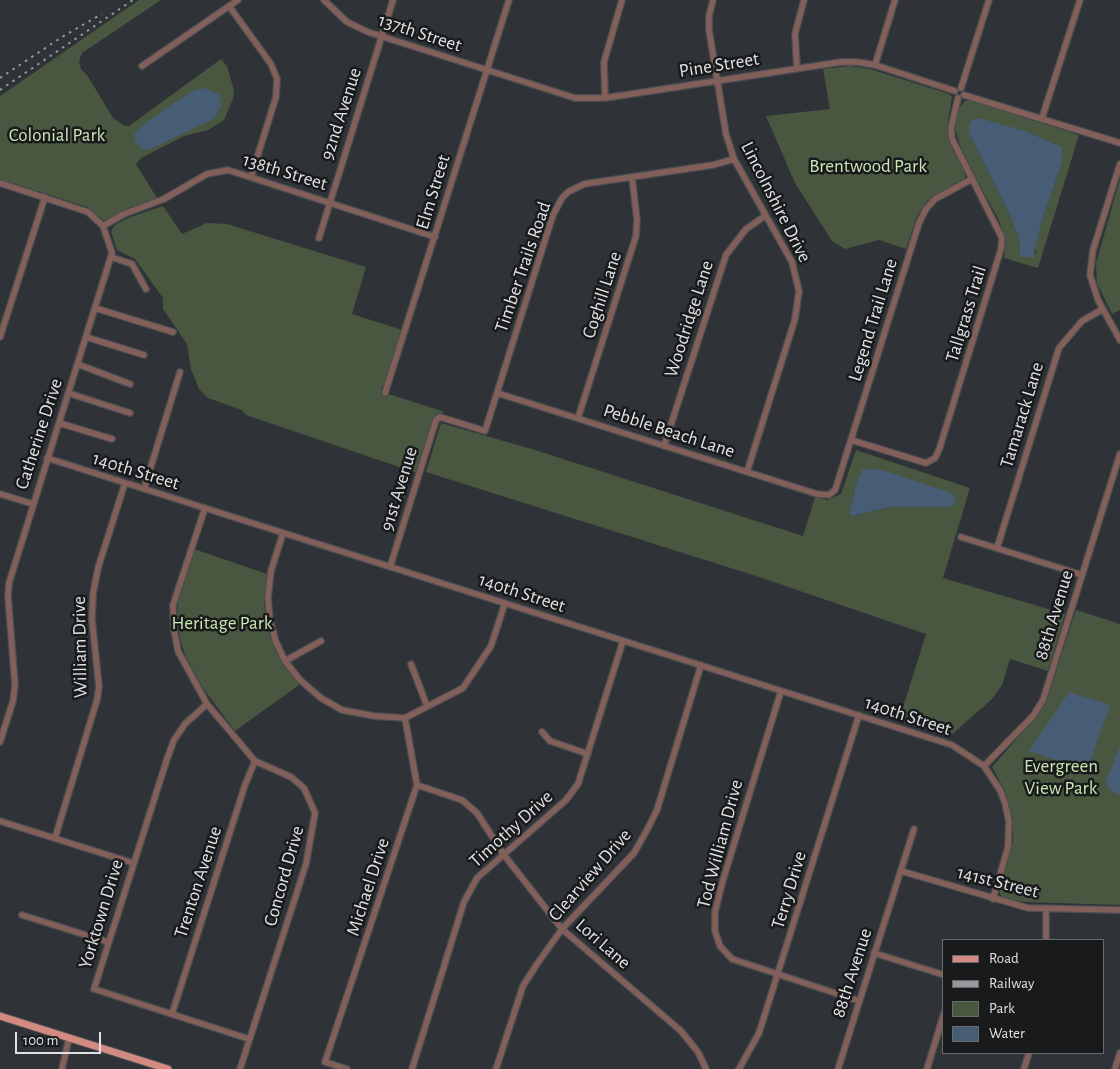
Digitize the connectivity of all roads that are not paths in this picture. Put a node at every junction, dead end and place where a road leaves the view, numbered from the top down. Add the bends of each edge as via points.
1 (238, 0) edge
2 (324, 0) edge
3 (393, 0) edge
4 (509, 0) edge
5 (622, 0) edge
6 (713, 0) edge
7 (804, 0) edge
8 (895, 0) edge
9 (989, 0) edge
10 (1080, 0) edge
11 (229, 6) junction
12 (381, 37) junction
13 (875, 65) junction
14 (142, 66) dead end
15 (797, 68) junction
16 (487, 71) junction
17 (716, 81) junction
18 (958, 90) junction
19 (964, 94) junction
20 (605, 98) junction
21 (958, 98) junction
22 (1042, 118) junction
23 (1120, 143) edge
24 (734, 159) junction
25 (1120, 164) edge
26 (251, 177) junction
27 (632, 177) junction
28 (972, 178) junction
29 (0, 183) edge
30 (45, 197) junction
31 (329, 201) junction
32 (766, 216) junction
33 (103, 226) junction
34 (435, 237) junction
35 (319, 238) dead end
36 (111, 257) junction
37 (146, 289) dead end
38 (95, 308) junction
39 (1103, 309) junction
40 (173, 332) dead end
41 (0, 337) edge
42 (86, 337) junction
43 (1120, 340) edge
44 (144, 355) dead end
45 (77, 364) junction
46 (180, 372) dead end
47 (130, 384) dead end
48 (68, 393) junction
49 (385, 393) dead end
50 (497, 393) junction
51 (130, 413) dead end
52 (578, 418) junction
53 (436, 420) joint
54 (59, 423) junction
55 (112, 439) dead end
56 (851, 440) junction
57 (664, 446) junction
58 (1120, 454) edge
59 (48, 458) junction
60 (747, 472) junction
61 (125, 483) junction
62 (144, 489) junction
63 (832, 492) joint
64 (0, 494) edge
65 (33, 504) junction
66 (205, 508) junction
67 (283, 534) junction
68 (961, 537) dead end
69 (997, 548) junction
70 (390, 567) junction
71 (1082, 575) junction
72 (505, 603) junction
73 (320, 640) dead end
74 (624, 641) junction
75 (285, 661) junction
76 (411, 664) dead end
77 (701, 666) junction
78 (781, 691) junction
79 (207, 704) junction
80 (427, 706) junction
81 (859, 716) junction
82 (406, 718) junction
83 (542, 732) dead end
84 (0, 742) edge
85 (588, 754) junction
86 (255, 760) junction
87 (984, 766) junction
88 (417, 785) junction
89 (0, 821) edge
90 (914, 829) dead end
91 (55, 838) junction
92 (504, 855) junction
93 (133, 863) junction
94 (901, 871) junction
95 (993, 899) junction
96 (1046, 909) junction
97 (1120, 910) edge
98 (22, 915) dead end
99 (562, 929) junction
100 (1046, 939) edge
101 (108, 942) junction
102 (874, 954) junction
103 (942, 974) edge
104 (778, 976) junction
105 (859, 1001) junction
106 (172, 1014) junction
107 (0, 1016) edge
108 (942, 1020) edge
109 (69, 1038) junction
110 (249, 1039) junction
111 (1120, 1053) edge
112 (1029, 1054) edge
113 (62, 1069) edge
114 (168, 1069) edge
115 (240, 1069) edge
116 (347, 1069) edge
117 (412, 1069) edge
118 (496, 1069) edge
119 (706, 1069) edge
120 (739, 1069) edge
121 (838, 1069) edge
122 (927, 1069) edge
123 (1024, 1069) edge
124 (1115, 1069) edge

1 - 11 street
2 - 12 street, 137th Street via 348,22
3 - 12 street, 92nd Avenue
4 - 16 street, Elm Street
5 - 20 street via 604,62
6 - 17 street, Lincolnshire Drive via 708,30
7 - 15 street via 795,34
8 - 13 street
9 - 18 street
10 - 22 street
11 - 14 street
11 - 26 street via 271,64 277,79 276,97
12 - 16 street, 137th Street
12 - 31 street, 92nd Avenue
13 - 15 street, Pine Street via 841,62
13 - 18 street, Pine Street
15 - 17 street, Pine Street
16 - 20 street, Pine Street via 563,95 583,99
16 - 34 street, Elm Street
17 - 20 street, Pine Street
17 - 24 street, Lincolnshire Drive
18 - 19 street
18 - 21 street
19 - 21 street
19 - 22 street
21 - 28 street, Tallgrass Trail via 951,128 952,139
22 - 23 street
24 - 27 street, Timber Trails Road
24 - 32 street, Lincolnshire Drive
25 - 39 street via 1090,261 1092,288
26 - 31 street, 138th Street
26 - 33 street, 138th Street via 228,170 214,171 156,203 124,214
27 - 50 street, Timber Trails Road via 579,186 568,192 557,206
27 - 52 street, Coghill Lane via 636,236
28 - 56 street, Legend Trail Lane via 935,199 921,218
28 - 56 street, Tallgrass Trail via 1002,238 1001,249 938,454 932,461 919,462
29 - 30 street
30 - 33 street via 88,212
30 - 41 street
31 - 34 street, 138th Street
31 - 35 street, 92nd Avenue
32 - 57 street, Woodridge Lane via 746,229 726,255
32 - 60 street, Lincolnshire Drive via 792,262 799,304
33 - 36 street
34 - 49 street, Elm Street
36 - 37 street via 132,264
36 - 38 street, Catherine Drive
38 - 40 street
38 - 42 street, Catherine Drive
39 - 43 street
39 - 69 street, Tamarack Lane via 1082,321 1059,348
42 - 44 street
42 - 45 street, Catherine Drive
45 - 47 street
45 - 48 street, Catherine Drive
46 - 62 street
48 - 51 street
48 - 54 street, Catherine Drive
50 - 52 street, Pebble Beach Lane
50 - 53 street, Timber Trails Road via 485,431 440,417
52 - 57 street, Pebble Beach Lane
53 - 70 street, 91st Avenue
54 - 55 street
54 - 59 street, Catherine Drive
56 - 63 street, Legend Trail Lane
57 - 60 street, Pebble Beach Lane
58 - 71 street, 88th Avenue
59 - 61 street, 140th Street
59 - 65 street, Catherine Drive
60 - 63 street, Pebble Beach Lane via 817,494
61 - 62 street, 140th Street
61 - 91 street, William Drive via 93,594 97,700
62 - 66 street, 140th Street
64 - 65 street
65 - 84 street, Catherine Drive via 9,583 16,685
66 - 67 street, 140th Street
66 - 79 street, Concord Drive via 173,605 178,651
67 - 70 street, 140th Street
67 - 75 street via 271,571 268,598 272,628
68 - 69 street
69 - 71 street
70 - 72 street, 140th Street
71 - 87 street, 88th Avenue via 1043,700 1033,716
72 - 74 street, 140th Street
72 - 80 street via 488,652 463,688
73 - 75 street
74 - 77 street, 140th Street
74 - 85 street, Timothy Drive
75 - 82 street via 306,686 342,710
76 - 80 street
77 - 78 street, 140th Street
77 - 99 street, Clearview Drive via 657,810 647,830 634,853
78 - 81 street, 140th Street
78 - 104 street, Tod William Drive via 715,912 715,931 720,946 732,959
79 - 86 street, Concord Drive
79 - 93 street, Yorktown Drive via 185,724 174,740
80 - 82 street
81 - 87 street, 140th Street via 952,745
81 - 104 street, Terry Drive
82 - 88 street, Michael Drive
83 - 85 street via 550,741
85 - 92 street, Timothy Drive via 578,784 566,800
86 - 106 street, Trenton Avenue
86 - 110 street, Concord Drive via 291,777 304,788 312,804 315,822 306,864
87 - 95 street via 1000,790 1009,822 1008,847
88 - 92 street, Lori Lane via 462,800 477,813
88 - 116 street, Michael Drive via 325,1062
89 - 91 street
90 - 94 street, 88th Avenue
91 - 93 street
92 - 99 street, Lori Lane
92 - 117 street, Timothy Drive via 476,878 464,902
93 - 101 street, Yorktown Drive
94 - 95 street, 141st Street
94 - 102 street, 88th Avenue
95 - 96 street, 141st Street
96 - 97 street, 141st Street
96 - 100 street
98 - 101 street
99 - 118 street, Clearview Drive via 524,986
99 - 119 street, Lori Lane via 680,1031 698,1052
101 - 106 street, Yorktown Drive via 94,989
102 - 103 street
102 - 105 street, 88th Avenue
104 - 105 street, Tod William Drive
104 - 120 street, Terry Drive via 759,1033
105 - 121 street, 88th Avenue
106 - 110 street, Yorktown Drive
107 - 109 main road
108 - 122 street
109 - 113 street
109 - 114 main road
110 - 115 street, Concord Drive
111 - 124 street
112 - 123 street

